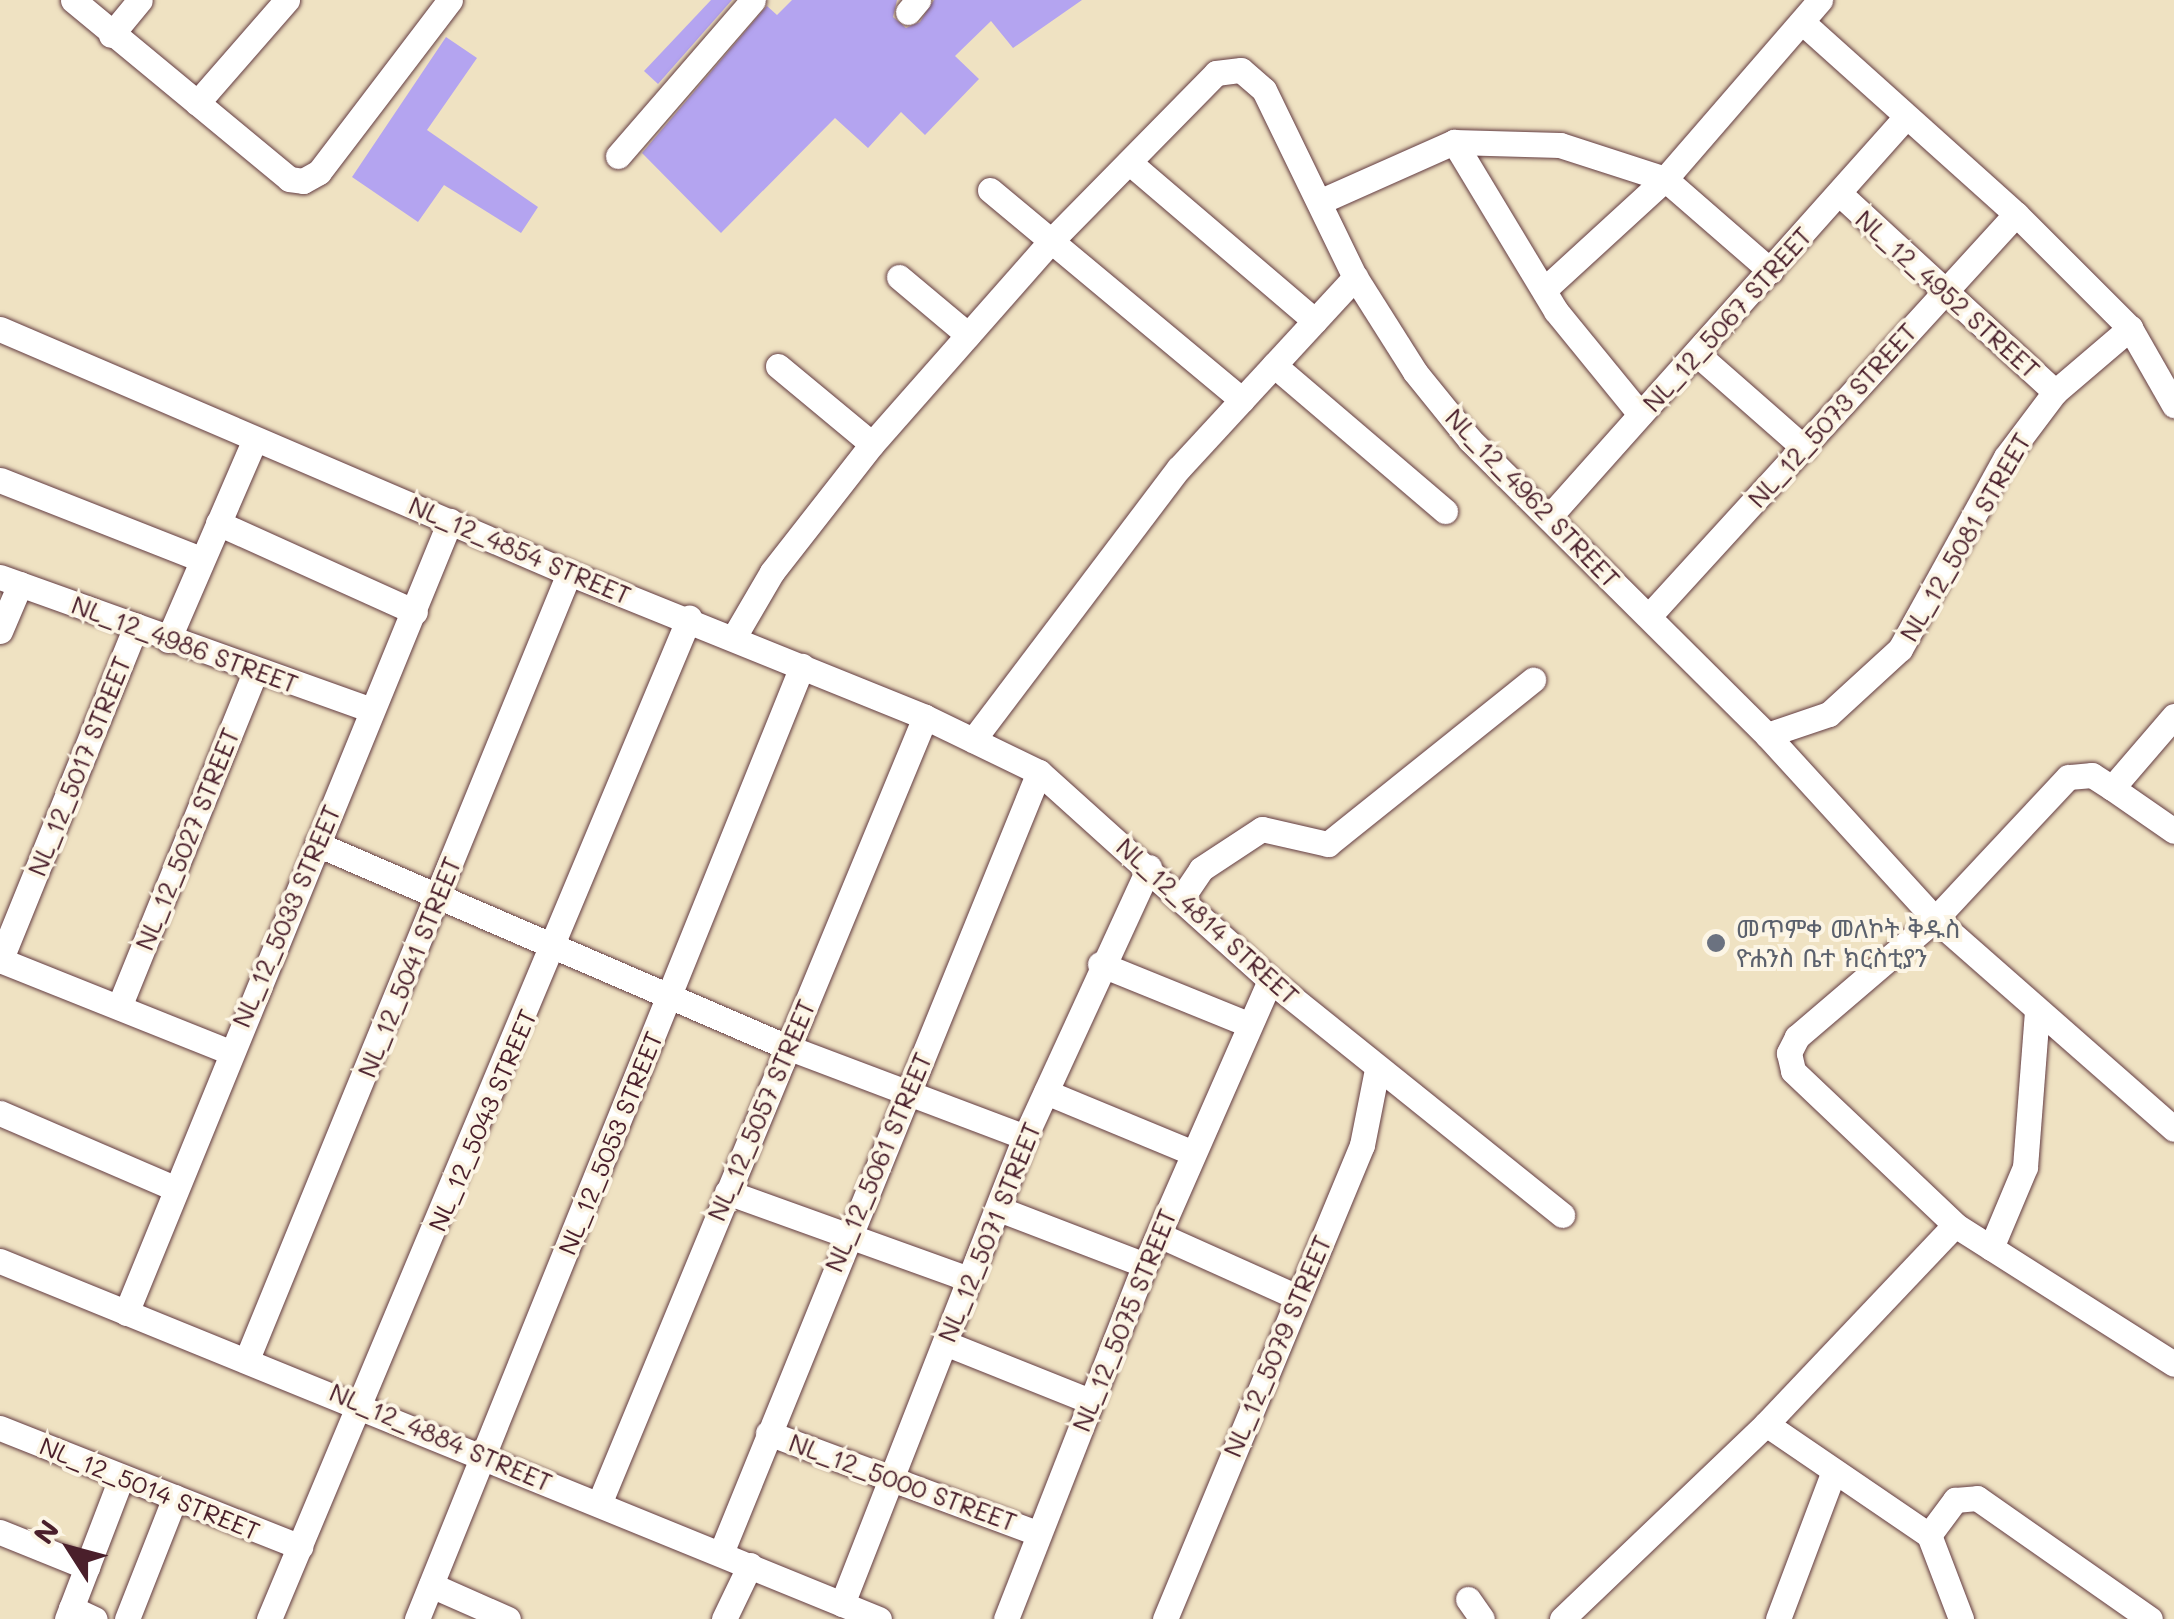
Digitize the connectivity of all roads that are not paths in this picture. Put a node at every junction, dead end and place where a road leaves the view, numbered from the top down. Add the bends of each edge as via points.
1 (73, 0) edge
2 (140, 0) edge
3 (287, 0) edge
4 (450, 0) edge
5 (753, 0) edge
6 (1820, 0) edge
7 (1802, 22) junction
8 (111, 35) junction
9 (198, 103) junction
10 (1904, 119) junction
11 (1454, 142) junction
12 (618, 156) dead end
13 (1130, 162) junction
14 (1665, 179) junction
15 (990, 190) dead end
16 (1841, 196) junction
17 (1319, 202) junction
18 (2016, 214) junction
19 (1050, 242) junction
20 (1771, 270) junction
21 (900, 277) dead end
22 (1355, 277) junction
23 (1546, 288) junction
24 (1943, 289) junction
25 (1315, 321) junction
26 (0, 328) edge
27 (2130, 328) junction
28 (968, 334) junction
29 (1696, 353) junction
30 (1274, 365) junction
31 (778, 366) dead end
32 (2055, 392) junction
33 (1242, 400) junction
34 (2174, 405) edge
35 (1640, 414) junction
36 (255, 439) junction
37 (872, 444) junction
38 (1804, 448) junction
39 (0, 480) edge
40 (1445, 512) dead end
41 (1549, 517) junction
42 (450, 521) junction
43 (218, 523) junction
44 (201, 560) junction
45 (570, 573) junction
46 (10, 580) edge
47 (415, 612) junction
48 (1649, 616) junction
49 (689, 618) junction
50 (136, 626) junction
51 (0, 631) edge
52 (734, 636) junction
53 (168, 640) junction
54 (802, 666) junction
55 (254, 672) junction
56 (1533, 680) dead end
57 (371, 710) junction
58 (2174, 716) edge
59 (925, 717) junction
60 (1768, 735) junction
61 (973, 740) junction
62 (1039, 772) junction
63 (2112, 788) junction
64 (2174, 831) edge
65 (317, 844) junction
66 (1149, 866) junction
67 (439, 894) junction
68 (1183, 896) junction
69 (1935, 919) junction
70 (554, 949) junction
71 (1, 954) edge
72 (1100, 964) junction
73 (1270, 980) junction
74 (670, 997) junction
75 (118, 1007) junction
76 (2037, 1011) junction
77 (1248, 1024) junction
78 (787, 1047) junction
79 (230, 1052) junction
80 (1377, 1069) junction
81 (907, 1091) junction
82 (1046, 1092) junction
83 (0, 1113) edge
84 (2174, 1129) edge
85 (1025, 1137) junction
86 (1193, 1152) junction
87 (174, 1188) junction
88 (727, 1192) junction
89 (998, 1209) junction
90 (1562, 1215) dead end
91 (1955, 1225) junction
92 (846, 1234) junction
93 (1158, 1235) junction
94 (1991, 1248) junction
95 (0, 1261) edge
96 (1145, 1266) junction
97 (968, 1279) junction
98 (1297, 1297) junction
99 (126, 1313) junction
100 (945, 1343) junction
101 (247, 1359) junction
102 (2174, 1364) edge
103 (1090, 1401) junction
104 (363, 1404) junction
105 (1766, 1424) junction
106 (0, 1428) edge
107 (768, 1432) junction
108 (484, 1454) junction
109 (1834, 1471) junction
110 (890, 1476) junction
111 (121, 1478) junction
112 (174, 1498) junction
113 (598, 1504) junction
114 (0, 1532) edge
115 (1038, 1532) junction
116 (1928, 1535) junction
117 (300, 1547) junction
118 (720, 1553) junction
119 (750, 1565) junction
120 (86, 1566) junction
121 (431, 1586) junction
122 (842, 1604) junction
123 (78, 1615) edge
124 (128, 1619) edge
125 (268, 1619) edge
126 (417, 1619) edge
127 (508, 1619) edge
128 (724, 1619) edge
129 (879, 1619) edge
130 (1006, 1619) edge
131 (1165, 1619) edge
132 (1562, 1619) edge
133 (1778, 1619) edge
134 (1961, 1619) edge
135 (2150, 1619) edge

1 - 8 street
2 - 8 street
3 - 9 street
4 - 9 street via 318,172 303,182 289,179
5 - 12 street
6 - 7 street
7 - 10 street
7 - 14 street
8 - 9 street
10 - 16 street, NL_12_5067 STREET
10 - 18 street
11 - 14 street via 1560,145
11 - 17 street
11 - 23 street
13 - 17 street, NL_12_4962 STREET via 1216,73 1233,68 1264,90
13 - 19 street
13 - 25 street
14 - 20 street
14 - 23 street
15 - 19 street
16 - 20 street, NL_12_5067 STREET
16 - 24 street, NL_12_4952 STREET
17 - 22 street, NL_12_4962 STREET
18 - 24 street, NL_12_5073 STREET
18 - 27 street
19 - 28 street
19 - 33 street
20 - 29 street, NL_12_5067 STREET
21 - 28 street
22 - 25 street
22 - 41 street, NL_12_4962 STREET via 1415,372 1470,440
23 - 35 street via 1556,312
24 - 32 street, NL_12_4952 STREET
24 - 38 street, NL_12_5073 STREET
25 - 30 street
26 - 36 street, NL_12_4854 STREET
27 - 32 street, NL_12_5081 STREET
27 - 34 street
28 - 37 street
29 - 35 street, NL_12_5067 STREET
29 - 38 street
30 - 33 street
30 - 40 street
31 - 37 street
32 - 60 street, NL_12_5081 STREET via 2006,458 1900,648 1829,714
33 - 61 street via 1114,548
35 - 41 street, NL_12_5067 STREET
36 - 42 street, NL_12_4854 STREET
36 - 43 street
37 - 52 street via 772,572
38 - 48 street, NL_12_5073 STREET
39 - 44 street
41 - 48 street, NL_12_4962 STREET
42 - 45 street, NL_12_4854 STREET
42 - 47 street, NL_12_5033 STREET
43 - 44 street
43 - 47 street
44 - 53 street
45 - 49 street, NL_12_4854 STREET
45 - 67 street, NL_12_5041 STREET
46 - 50 street, NL_12_4986 STREET
46 - 51 street
47 - 57 street, NL_12_5033 STREET
48 - 60 street, NL_12_4962 STREET
49 - 52 street, NL_12_4854 STREET
49 - 70 street, NL_12_5043 STREET
50 - 53 street, NL_12_4986 STREET
50 - 71 street, NL_12_5017 STREET
52 - 54 street, NL_12_4854 STREET
53 - 55 street, NL_12_4986 STREET
54 - 59 street, NL_12_4854 STREET
54 - 74 street, NL_12_5053 STREET
55 - 57 street, NL_12_4986 STREET
55 - 75 street, NL_12_5027 STREET
56 - 68 street via 1328,844 1262,830 1202,868
57 - 65 street, NL_12_5033 STREET
58 - 63 street
59 - 61 street, NL_12_4854 STREET
59 - 78 street, NL_12_5057 STREET
60 - 69 street, NL_12_4962 STREET
61 - 62 street, NL_12_4854 STREET
62 - 66 street, NL_12_4814 STREET
62 - 81 street, NL_12_5061 STREET
63 - 64 street
63 - 69 street via 2092,775 2068,776
65 - 67 street
65 - 79 street, NL_12_5033 STREET
66 - 68 street, NL_12_4814 STREET
66 - 72 street, NL_12_5071 STREET
67 - 70 street
67 - 101 street, NL_12_5041 STREET
68 - 73 street, NL_12_4814 STREET
69 - 76 street, NL_12_4962 STREET
69 - 91 street via 1796,1037 1789,1053 1793,1071
70 - 74 street
70 - 104 street, NL_12_5043 STREET
71 - 75 street
72 - 77 street
72 - 82 street, NL_12_5071 STREET
73 - 77 street, NL_12_5075 STREET
73 - 80 street, NL_12_4814 STREET
74 - 78 street
74 - 108 street, NL_12_5053 STREET
75 - 79 street
76 - 84 street, NL_12_4962 STREET
76 - 94 street via 2025,1167
77 - 86 street, NL_12_5075 STREET
78 - 81 street
78 - 88 street, NL_12_5057 STREET
79 - 87 street, NL_12_5033 STREET
80 - 90 street, NL_12_4814 STREET
80 - 98 street, NL_12_5079 STREET via 1362,1145
81 - 85 street
81 - 92 street, NL_12_5061 STREET
82 - 85 street, NL_12_5071 STREET
82 - 86 street
83 - 87 street
85 - 89 street, NL_12_5071 STREET
86 - 93 street, NL_12_5075 STREET
87 - 99 street, NL_12_5033 STREET
88 - 92 street
88 - 113 street, NL_12_5057 STREET
89 - 96 street
89 - 97 street, NL_12_5071 STREET
91 - 94 street
91 - 105 street
92 - 97 street
92 - 107 street, NL_12_5061 STREET
93 - 96 street, NL_12_5075 STREET
93 - 98 street
94 - 102 street
95 - 99 street, NL_12_4884 STREET
96 - 103 street, NL_12_5075 STREET
97 - 100 street, NL_12_5071 STREET
98 - 131 street, NL_12_5079 STREET
99 - 101 street, NL_12_4884 STREET
100 - 103 street
100 - 110 street, NL_12_5071 STREET
101 - 104 street, NL_12_4884 STREET
103 - 115 street, NL_12_5075 STREET
104 - 108 street, NL_12_4884 STREET
104 - 117 street, NL_12_5043 STREET
105 - 109 street
105 - 132 street
106 - 111 street, NL_12_5014 STREET
107 - 110 street, NL_12_5000 STREET
107 - 118 street, NL_12_5061 STREET
108 - 113 street, NL_12_4884 STREET
108 - 121 street, NL_12_5053 STREET
109 - 116 street
109 - 133 street
110 - 115 street, NL_12_5000 STREET
110 - 122 street, NL_12_5071 STREET
111 - 112 street, NL_12_5014 STREET
111 - 120 street
112 - 117 street, NL_12_5014 STREET
112 - 124 street
113 - 118 street, NL_12_4884 STREET
114 - 120 street
115 - 130 street, NL_12_5075 STREET
116 - 134 street
116 - 135 street via 1955,1500 1977,1498
117 - 125 street, NL_12_5043 STREET
118 - 119 street, NL_12_4884 STREET
119 - 122 street, NL_12_4884 STREET
119 - 128 street
120 - 123 street
121 - 126 street, NL_12_5053 STREET
121 - 127 street
122 - 129 street, NL_12_4884 STREET

